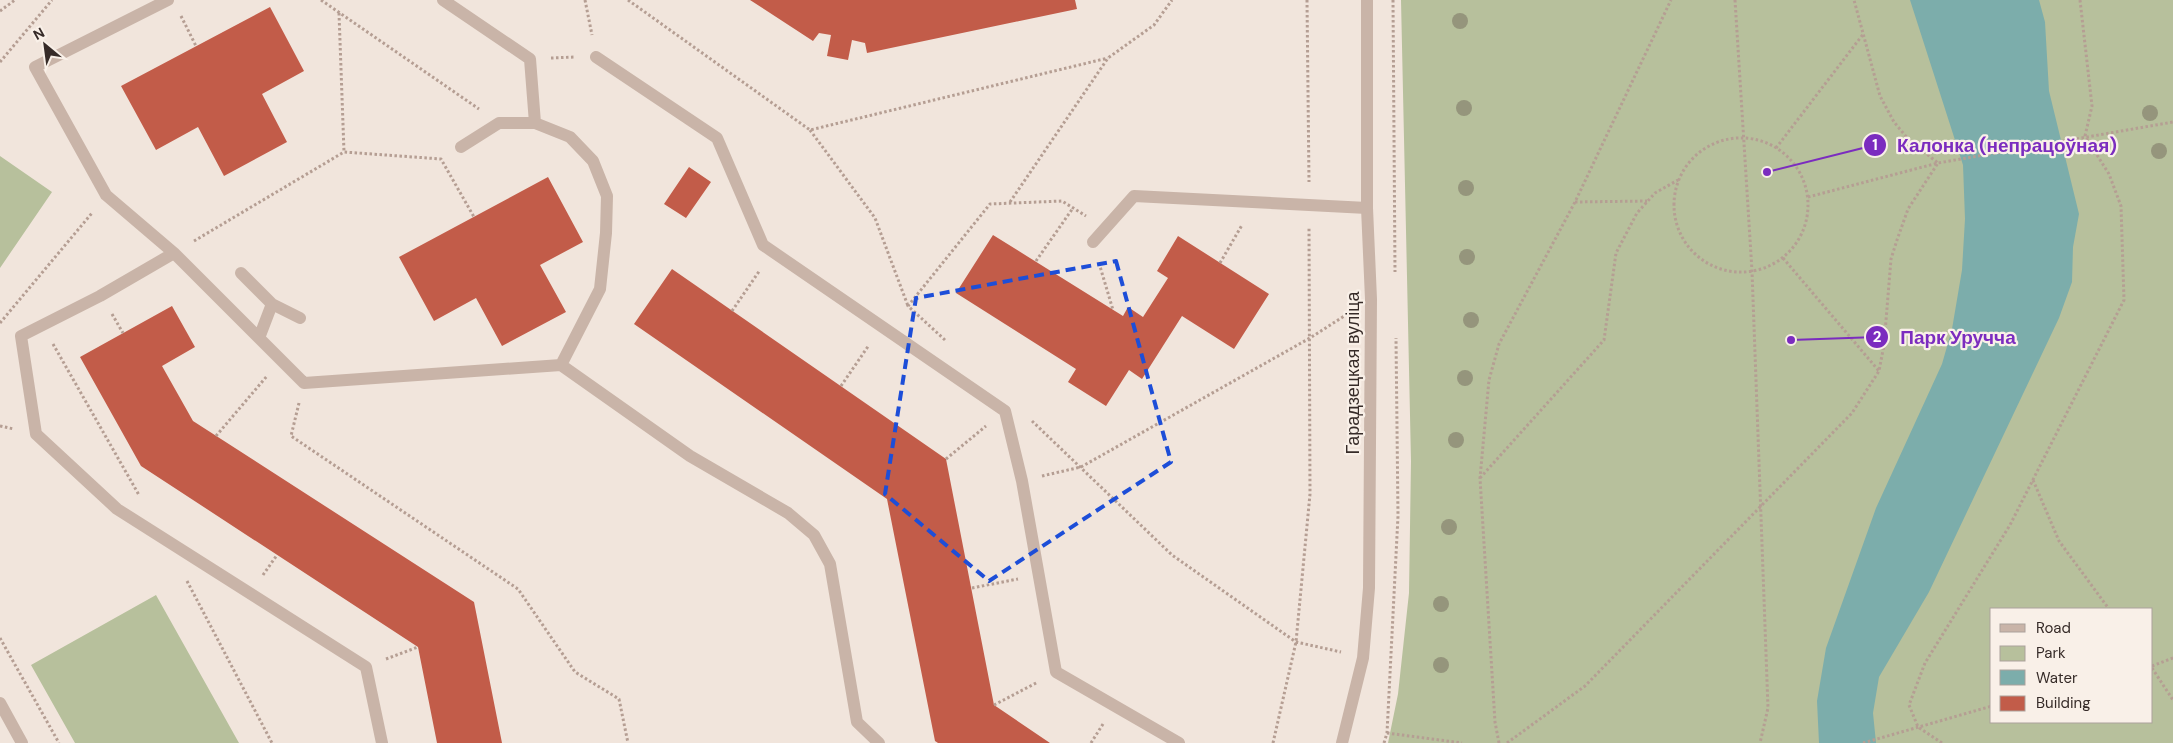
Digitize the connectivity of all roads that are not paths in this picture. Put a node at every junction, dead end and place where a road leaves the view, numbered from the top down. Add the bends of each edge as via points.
1 (443, 0) edge
2 (1366, 0) edge
3 (172, 4) edge
4 (596, 57) road end
5 (534, 123) junction
6 (461, 147) dead end
7 (1367, 208) junction
8 (1093, 242) road end
9 (174, 253) junction
10 (242, 273) dead end
11 (272, 304) junction
12 (300, 318) dead end
13 (259, 338) junction
14 (561, 365) junction
15 (0, 703) edge
16 (22, 743) edge
17 (382, 743) edge
18 (879, 743) edge
19 (1179, 743) edge
20 (1342, 743) edge

1 - 5 street via 530,59
2 - 7 street, Гарадзецкая вуліца
3 - 9 street via 36,66 106,195
4 - 19 street via 717,138 763,245 1005,410 1022,481 1056,672
5 - 6 street via 499,123
5 - 14 street via 570,138 593,161 607,196 600,289
7 - 8 street via 1134,196
7 - 20 street, Гарадзецкая вуліца via 1371,299 1370,588 1363,658
9 - 13 street
9 - 17 street via 100,296 21,336 36,434 117,509 366,667
10 - 11 street
11 - 12 street
11 - 13 street
13 - 14 street via 304,383
14 - 18 street via 690,456 788,513 814,535 830,564 857,722
15 - 16 street

